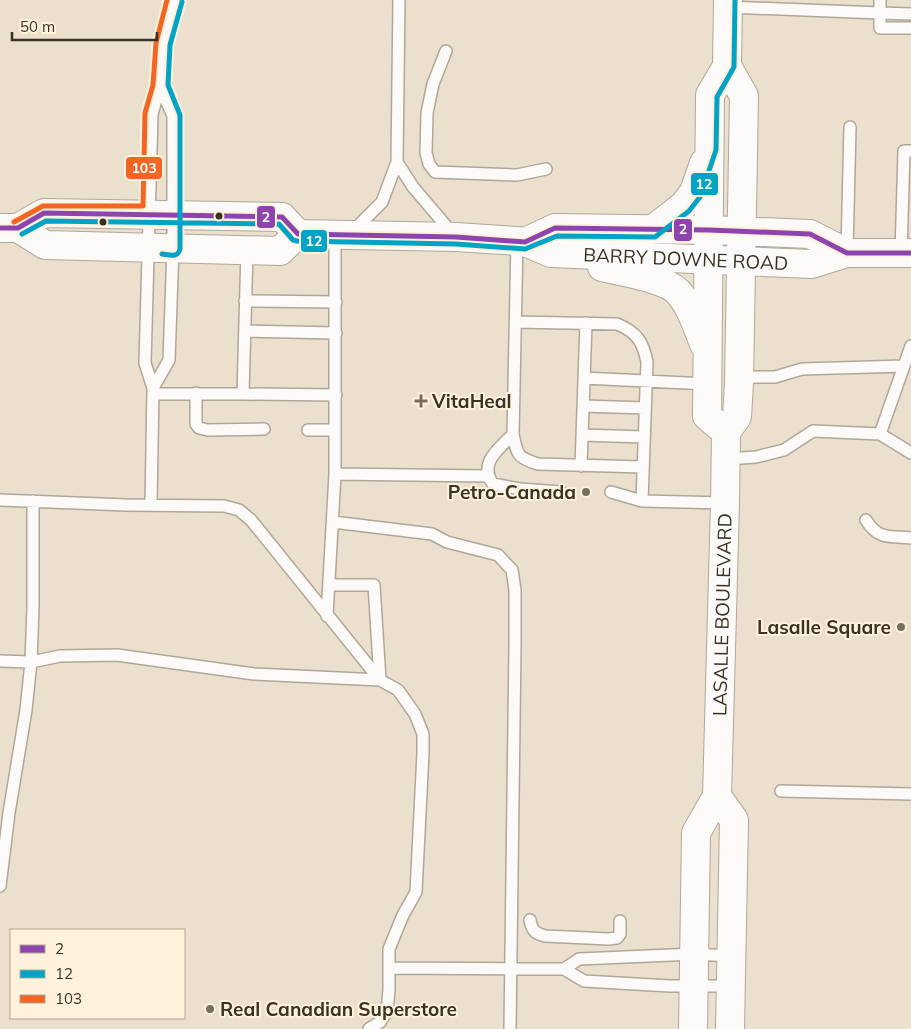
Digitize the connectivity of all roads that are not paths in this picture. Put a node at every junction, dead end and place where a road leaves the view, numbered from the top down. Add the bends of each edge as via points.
1 (175, 0) edge
2 (399, 0) edge
3 (880, 0) edge
4 (728, 3) edge
5 (806, 4) edge
6 (880, 13) junction
7 (911, 14) edge
8 (911, 28) edge
9 (446, 51) dead end
10 (727, 66) junction
11 (160, 86) junction
12 (850, 127) dead end
13 (709, 148) junction
14 (911, 151) edge
15 (397, 162) junction
16 (546, 169) dead end
17 (162, 215) junction
18 (9, 228) edge
19 (652, 230) junction
20 (709, 230) junction
21 (742, 231) junction
22 (298, 234) junction
23 (342, 235) junction
24 (456, 237) junction
25 (521, 242) junction
26 (161, 247) junction
27 (247, 250) junction
28 (847, 253) junction
29 (906, 253) edge
30 (568, 254) junction
31 (709, 260) junction
32 (740, 262) junction
33 (245, 301) junction
34 (336, 302) junction
35 (516, 322) junction
36 (586, 323) junction
37 (245, 331) junction
38 (336, 333) junction
39 (911, 346) edge
40 (708, 352) junction
41 (904, 366) junction
42 (584, 378) junction
43 (739, 379) junction
44 (646, 380) junction
45 (707, 384) junction
46 (153, 391) junction
47 (196, 393) junction
48 (243, 394) junction
49 (336, 395) junction
50 (583, 406) junction
51 (645, 408) junction
52 (264, 429) dead end
53 (308, 430) dead end
54 (336, 430) junction
55 (726, 432) junction
56 (513, 434) junction
57 (880, 434) junction
58 (582, 435) junction
59 (644, 437) junction
60 (911, 453) edge
61 (725, 459) junction
62 (581, 466) junction
63 (643, 467) junction
64 (335, 474) junction
65 (487, 476) junction
66 (561, 492) dead end
67 (611, 492) dead end
68 (0, 500) edge
69 (33, 501) junction
70 (642, 501) junction
71 (726, 503) junction
72 (151, 504) junction
73 (866, 520) dead end
74 (333, 522) junction
75 (911, 538) edge
76 (329, 585) junction
77 (327, 616) junction
78 (0, 661) edge
79 (31, 662) junction
80 (380, 680) junction
81 (781, 791) dead end
82 (911, 794) edge
83 (717, 796) junction
84 (0, 886) edge
85 (530, 920) dead end
86 (620, 921) dead end
87 (694, 954) junction
88 (731, 955) junction
89 (389, 968) junction
90 (510, 968) junction
91 (564, 968) junction
92 (694, 986) junction
93 (730, 986) junction
94 (369, 1029) edge
95 (510, 1029) edge
96 (693, 1029) edge
97 (730, 1029) edge

1 - 11 lane via 163,44
2 - 15 lane
3 - 6 lane
4 - 5 lane
4 - 10 main road
5 - 6 lane
6 - 7 lane
6 - 8 lane via 880,28
9 - 16 lane via 433,84 427,113 426,152 435,172 517,175
10 - 13 main road via 710,95
10 - 21 main road, LASALLE BOULEVARD via 744,96
11 - 17 lane via 152,114
11 - 17 lane via 173,116
12 - 28 lane
13 - 19 main road via 694,192 684,205
13 - 20 main road
14 - 29 lane via 904,151
15 - 23 lane via 382,202
15 - 24 lane via 413,187
17 - 18 main road via 44,213
17 - 22 main road via 282,217
17 - 26 lane
17 - 26 lane
18 - 26 main road via 46,245
19 - 20 main road, BARRY DOWNE ROAD
19 - 25 main road, BARRY DOWNE ROAD via 555,228
20 - 21 main road, BARRY DOWNE ROAD
20 - 31 main road
21 - 28 main road, BARRY DOWNE ROAD via 810,234
21 - 32 main road, LASALLE BOULEVARD
22 - 23 main road, BARRY DOWNE ROAD
22 - 27 main road via 280,251
23 - 24 main road, BARRY DOWNE ROAD
23 - 34 lane
24 - 25 main road, BARRY DOWNE ROAD
25 - 30 main road, BARRY DOWNE ROAD via 551,253
25 - 35 lane
26 - 27 main road
26 - 46 lane via 145,363
26 - 46 lane via 169,360
27 - 33 lane
28 - 29 main road, BARRY DOWNE ROAD
28 - 32 main road, BARRY DOWNE ROAD via 812,264
30 - 31 main road, BARRY DOWNE ROAD
30 - 40 main road via 601,267 668,284 690,310
31 - 32 main road, BARRY DOWNE ROAD
31 - 40 main road
32 - 43 main road, LASALLE BOULEVARD
33 - 34 lane
33 - 37 lane
34 - 38 lane
35 - 36 lane
35 - 56 lane
36 - 42 lane
36 - 44 lane via 617,324 628,328 644,350
37 - 38 lane
37 - 48 lane
38 - 49 lane
39 - 41 lane
40 - 45 main road
41 - 43 lane via 802,369 775,377
41 - 57 lane
42 - 44 lane
42 - 50 lane
43 - 55 main road, LASALLE BOULEVARD via 737,417
44 - 45 lane
44 - 51 lane
45 - 55 main road via 707,416
46 - 47 lane
46 - 72 lane
47 - 48 lane
47 - 52 lane via 196,424 199,428
48 - 49 lane
49 - 54 lane
50 - 51 lane
50 - 58 lane
51 - 59 lane
53 - 54 lane
54 - 64 lane
55 - 61 main road, LASALLE BOULEVARD
56 - 62 lane via 517,453 525,460 538,464
56 - 65 lane via 492,456
57 - 60 lane
57 - 61 lane via 813,431 784,450 756,457
58 - 59 lane
58 - 62 lane
59 - 63 lane
61 - 71 main road, LASALLE BOULEVARD
62 - 63 lane
63 - 70 lane
64 - 65 lane
64 - 74 lane
65 - 66 lane via 493,484 504,487
67 - 70 lane
68 - 69 lane
69 - 72 lane
69 - 79 lane
70 - 71 lane
71 - 83 main road, LASALLE BOULEVARD
72 - 77 lane via 224,506 239,510 251,520
73 - 75 lane via 879,535
74 - 76 lane
74 - 90 lane via 432,534 447,542 498,556 512,570 515,645
76 - 77 lane
76 - 80 lane via 374,585
77 - 80 lane
78 - 79 lane
79 - 80 lane via 60,656 117,655 254,674
79 - 84 lane
80 - 89 lane via 398,690 415,714 423,734 416,892 388,949
81 - 82 lane
83 - 87 main road, LASALLE BOULEVARD via 696,833
83 - 88 main road via 734,820
85 - 86 lane via 536,934 609,939 620,934
87 - 88 lane
87 - 91 lane via 579,959
87 - 92 main road, LASALLE BOULEVARD
88 - 93 main road
89 - 90 lane
89 - 94 lane via 387,1011 380,1022
90 - 91 lane
90 - 95 lane
91 - 92 lane via 584,981
92 - 93 lane
92 - 96 main road, LASALLE BOULEVARD
93 - 97 main road

